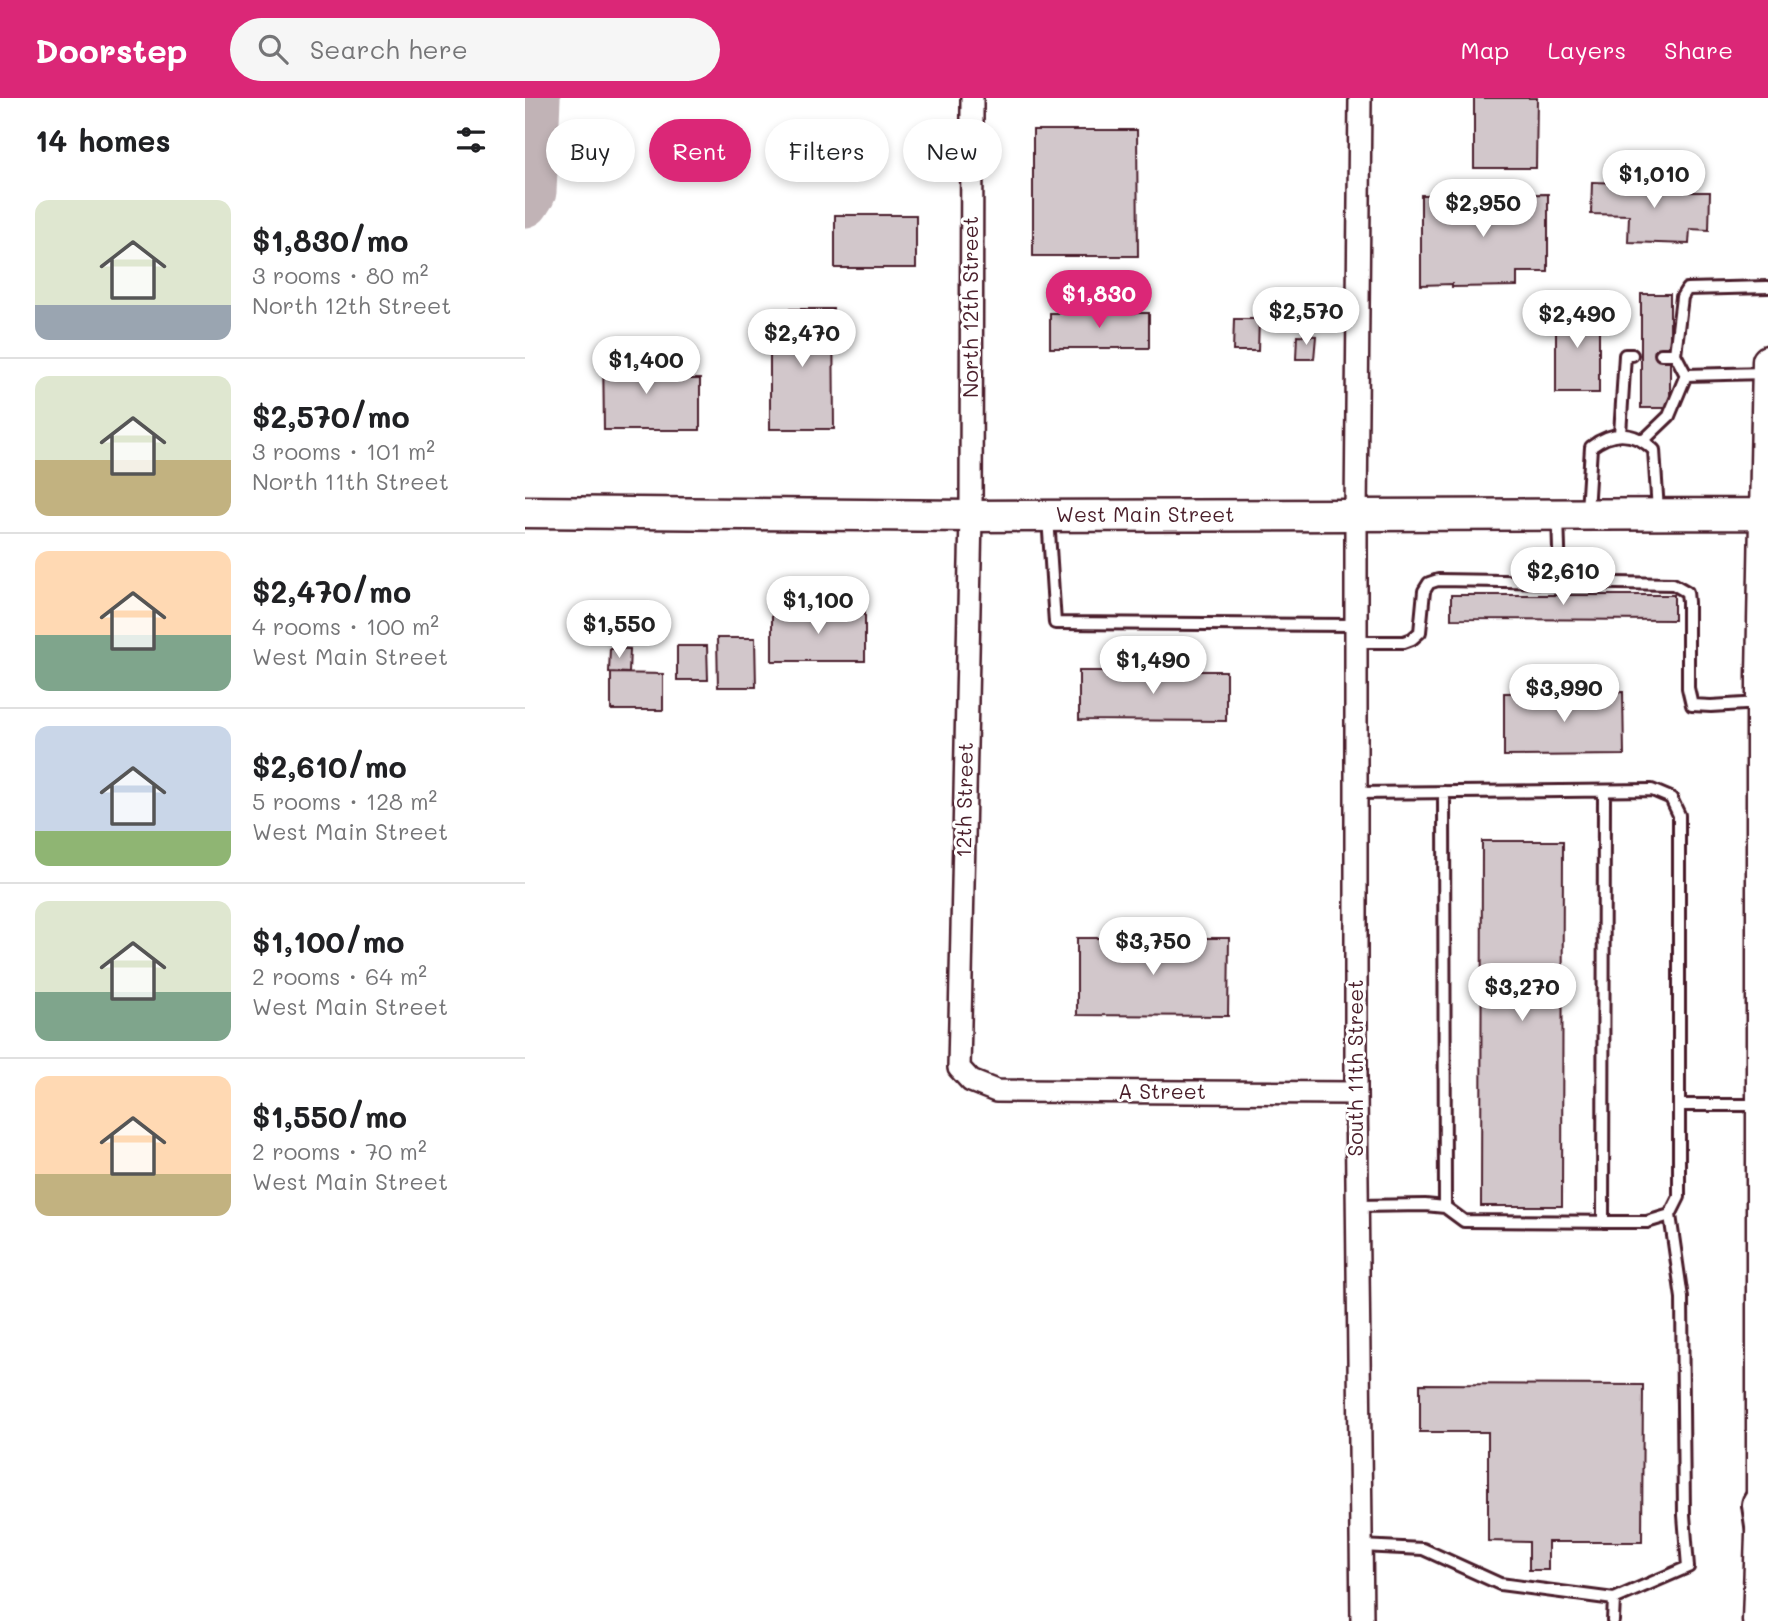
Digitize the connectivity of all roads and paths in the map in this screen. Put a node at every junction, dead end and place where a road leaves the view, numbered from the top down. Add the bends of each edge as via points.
1 (972, 98) edge
2 (1360, 98) edge
3 (1768, 287) edge
4 (1661, 354) dead end
5 (1675, 354) junction
6 (1632, 355) dead end
7 (1768, 361) edge
8 (1767, 373) edge
9 (1686, 375) junction
10 (1620, 433) junction
11 (1644, 440) junction
12 (525, 512) edge
13 (1658, 513) junction
14 (1767, 513) edge
15 (1356, 514) junction
16 (1558, 514) junction
17 (1587, 514) junction
18 (1048, 515) junction
19 (971, 516) junction
20 (1560, 582) junction
21 (1356, 633) junction
22 (1764, 683) edge
23 (1604, 791) junction
24 (1444, 792) junction
25 (1356, 793) junction
26 (971, 1081) joint
27 (1356, 1093) junction
28 (1679, 1105) junction
29 (1762, 1105) junction
30 (1357, 1206) junction
31 (1445, 1207) junction
32 (1670, 1215) junction
33 (1603, 1222) junction
34 (1762, 1505) junction
35 (1768, 1545) edge
36 (1361, 1546) junction
37 (1614, 1599) junction
38 (1362, 1621) edge
39 (1613, 1621) edge
40 (1758, 1621) edge

1 - 19 street, North 12th Street
2 - 15 street, South 11th Street
3 - 5 lane via 1688,289 1682,297
4 - 5 lane
5 - 9 lane
6 - 10 lane via 1625,355
7 - 8 main road
8 - 9 lane
8 - 14 main road
9 - 11 lane via 1669,416
10 - 11 lane
10 - 17 lane via 1591,447
11 - 13 lane via 1654,450
12 - 19 main road, West Main Street
13 - 14 main road, West Main Street
13 - 17 main road, West Main Street
14 - 22 main road
15 - 16 main road, West Main Street
15 - 18 main road, West Main Street
15 - 21 street, South 11th Street
16 - 17 main road, West Main Street
16 - 20 lane
18 - 19 main road, West Main Street
18 - 21 lane via 1055,622
19 - 26 street, 12th Street via 959,1068
20 - 21 lane via 1438,580 1424,591 1420,632 1412,639 1404,642
20 - 22 lane via 1673,584 1687,592 1692,705 1711,706
21 - 25 street, South 11th Street
22 - 29 main road
23 - 24 lane
23 - 28 lane via 1652,790 1671,798 1679,815
23 - 33 lane
24 - 25 lane
24 - 31 lane
25 - 27 street, South 11th Street
26 - 27 street, A Street via 996,1091
27 - 30 street, South 11th Street
28 - 29 lane
28 - 32 lane via 1679,1197
29 - 34 main road
30 - 31 lane
30 - 36 street, South 11th Street
31 - 33 lane via 1464,1221
32 - 33 lane via 1647,1222
32 - 37 lane via 1682,1297 1688,1567
34 - 35 highway
34 - 40 main road
36 - 37 lane via 1423,1549 1500,1584
36 - 38 street, South 11th Street
37 - 39 lane

